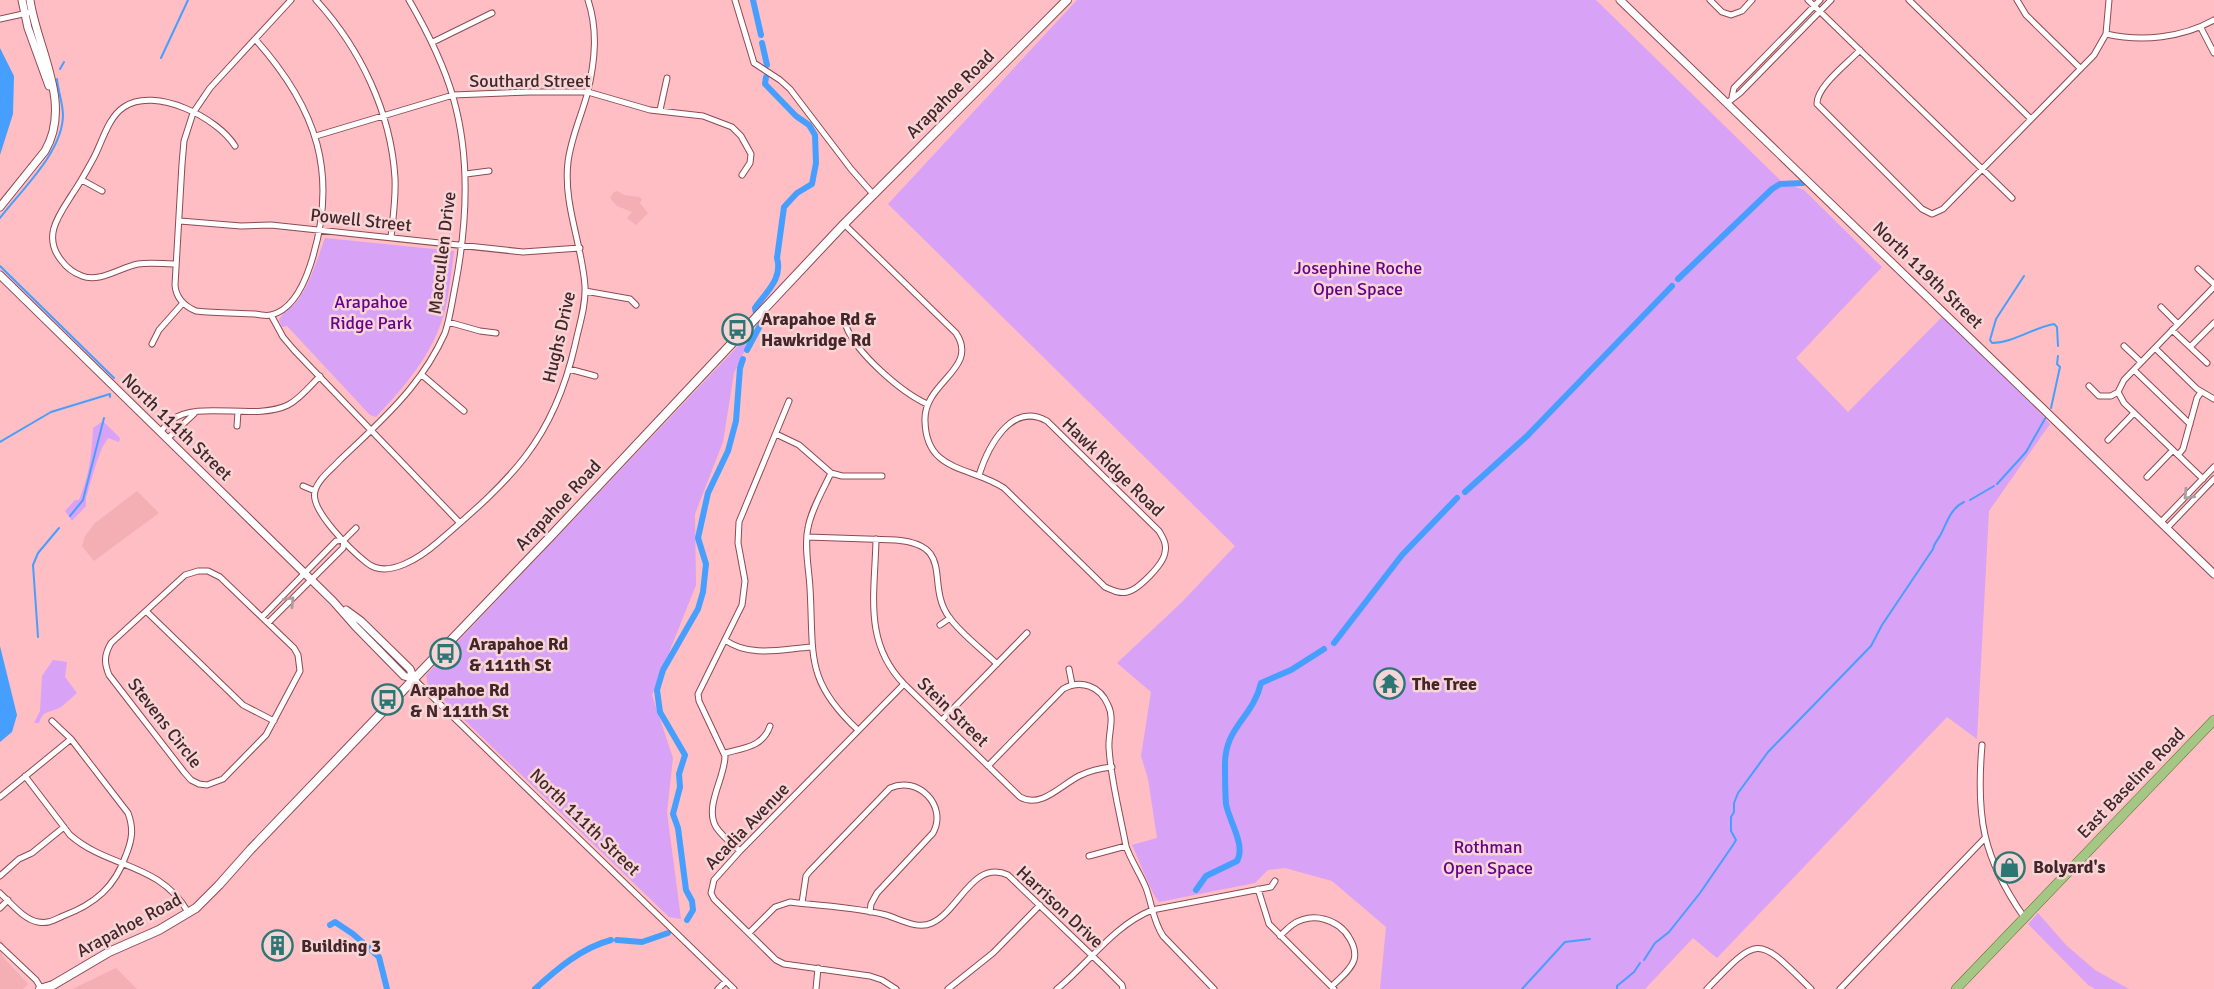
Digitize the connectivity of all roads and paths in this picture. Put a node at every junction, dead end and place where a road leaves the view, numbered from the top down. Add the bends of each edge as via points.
1 (22, 0) edge
2 (30, 0) edge
3 (291, 0) edge
4 (316, 0) edge
5 (409, 0) edge
6 (588, 0) edge
7 (736, 0) edge
8 (1067, 0) edge
9 (1620, 0) edge
10 (1710, 0) edge
11 (1752, 0) edge
12 (1808, 0) edge
13 (1820, 0) edge
14 (1831, 0) edge
15 (1909, 0) edge
16 (2017, 0) edge
17 (2109, 0) edge
18 (1817, 9) junction
19 (28, 12) junction
20 (492, 13) dead end
21 (0, 19) edge
22 (2214, 20) edge
23 (2201, 27) junction
24 (2106, 34) junction
25 (255, 39) junction
26 (433, 42) junction
27 (1860, 50) junction
28 (2214, 52) edge
29 (2080, 68) junction
30 (667, 78) dead end
31 (588, 92) junction
32 (453, 96) junction
33 (1729, 100) junction
34 (660, 110) junction
35 (193, 113) junction
36 (383, 116) junction
37 (2031, 119) junction
38 (316, 136) junction
39 (235, 146) dead end
40 (1982, 169) junction
41 (489, 171) dead end
42 (466, 173) junction
43 (742, 175) dead end
44 (82, 180) junction
45 (102, 191) dead end
46 (873, 194) junction
47 (2012, 198) dead end
48 (0, 207) edge
49 (180, 221) junction
50 (844, 224) junction
51 (319, 230) junction
52 (391, 237) junction
53 (461, 244) junction
54 (580, 248) junction
55 (176, 264) junction
56 (2198, 269) dead end
57 (0, 275) edge
58 (2213, 288) edge
59 (585, 291) junction
60 (183, 303) junction
61 (636, 305) dead end
62 (2161, 307) dead end
63 (271, 315) junction
64 (448, 322) junction
65 (2214, 323) edge
66 (2178, 324) junction
67 (846, 327) dead end
68 (2172, 330) junction
69 (496, 332) dead end
70 (152, 344) dead end
71 (2124, 346) dead end
72 (2190, 347) junction
73 (2155, 348) junction
74 (2141, 362) junction
75 (2207, 363) dead end
76 (569, 369) junction
77 (2133, 370) junction
78 (422, 375) junction
79 (320, 376) junction
80 (596, 376) dead end
81 (2089, 386) dead end
82 (2118, 392) junction
83 (2201, 392) junction
84 (2214, 399) edge
85 (789, 401) dead end
86 (927, 404) junction
87 (464, 411) dead end
88 (237, 412) junction
89 (2134, 413) junction
90 (194, 414) junction
91 (2190, 424) junction
92 (237, 426) dead end
93 (370, 431) junction
94 (160, 432) junction
95 (776, 434) junction
96 (167, 439) junction
97 (2108, 440) dead end
98 (2175, 452) junction
99 (2214, 467) edge
100 (831, 473) junction
101 (979, 475) junction
102 (882, 476) dead end
103 (2147, 477) dead end
104 (2203, 479) junction
105 (2214, 479) edge
106 (303, 486) dead end
107 (315, 491) junction
108 (460, 523) junction
109 (2164, 525) junction
110 (356, 528) dead end
111 (807, 537) junction
112 (876, 539) junction
113 (344, 540) junction
114 (2214, 574) edge
115 (308, 576) junction
116 (146, 611) junction
117 (262, 617) junction
118 (950, 618) junction
119 (268, 623) junction
120 (940, 625) dead end
121 (1027, 634) dead end
122 (725, 640) junction
123 (811, 647) junction
124 (998, 664) junction
125 (1069, 669) dead end
126 (414, 678) junction
127 (904, 684) junction
128 (1072, 684) junction
129 (2214, 719) edge
130 (942, 720) junction
131 (52, 721) dead end
132 (274, 721) junction
133 (770, 726) dead end
134 (858, 730) junction
135 (71, 738) junction
136 (1982, 744) dead end
137 (725, 753) junction
138 (988, 766) junction
139 (1112, 767) junction
140 (25, 776) junction
141 (0, 797) edge
142 (64, 827) junction
143 (1985, 838) junction
144 (1126, 846) junction
145 (740, 851) junction
146 (1089, 856) dead end
147 (124, 863) junction
148 (0, 876) edge
149 (1275, 881) dead end
150 (1258, 889) junction
151 (0, 893) edge
152 (8, 900) junction
153 (802, 903) junction
154 (1040, 905) junction
155 (0, 908) edge
156 (1152, 909) junction
157 (188, 912) junction
158 (870, 912) junction
159 (2024, 916) junction
160 (749, 933) junction
161 (1280, 936) junction
162 (0, 946) edge
163 (1093, 956) junction
164 (818, 968) junction
165 (726, 981) junction
166 (1333, 988) edge
167 (41, 989) edge
168 (718, 989) edge
169 (734, 989) edge
170 (816, 989) edge
171 (895, 989) edge
172 (948, 989) edge
173 (1057, 989) edge
174 (1123, 989) edge
175 (1214, 989) edge
176 (1707, 989) edge
177 (1811, 989) edge
178 (1840, 989) edge
179 (1956, 989) edge

1 - 19 street
2 - 19 street
3 - 25 street
4 - 36 street via 356,53
5 - 26 street, Maccullen Drive
6 - 31 street, Hughs Drive via 596,31
7 - 46 street via 754,63 790,89
8 - 46 main road, Arapahoe Road
9 - 33 street, North 119th Street
10 - 11 street via 1731,15
12 - 18 street
13 - 18 street
14 - 18 street
15 - 37 street
16 - 29 street via 2026,15
17 - 24 street
18 - 27 street
18 - 33 street via 1734,88
19 - 21 street
19 - 48 street via 55,99 56,120 51,141
20 - 26 street
22 - 23 street
23 - 24 street via 2155,38
23 - 28 street
24 - 29 street
25 - 35 street
25 - 38 street via 294,90
26 - 32 street, Maccullen Drive
27 - 40 street
27 - 40 street via 1821,90 1816,99 1820,110 1932,214 1943,209
29 - 37 street
30 - 34 street
31 - 32 street, Southard Street
31 - 34 street, Southard Street
31 - 54 street, Hughs Drive via 568,165 570,206
32 - 36 street, Southard Street
32 - 42 street, Maccullen Drive
33 - 109 street, North 119th Street
34 - 43 street, Southard Street via 703,116 732,127 751,154
35 - 39 street via 221,129
35 - 44 street via 166,101 131,102 113,117
35 - 49 street via 184,141
36 - 38 street, Southard Street
36 - 52 street via 395,176
37 - 40 street
38 - 51 street via 323,188
40 - 47 street
41 - 42 street
42 - 53 street, Maccullen Drive
44 - 45 street
44 - 55 street via 53,226 53,247 64,264 89,277 141,263
46 - 50 main road, Arapahoe Road
49 - 51 street, Powell Street
49 - 55 street
50 - 86 street via 961,341 961,360
50 - 126 main road, Arapahoe Road
51 - 52 street, Powell Street
51 - 63 street via 298,293
52 - 53 street, Powell Street
53 - 54 street, Powell Street via 523,252
53 - 64 street, Maccullen Drive
54 - 59 street, Hughs Drive
55 - 60 street via 175,291
56 - 58 street
57 - 94 street, North 111th Street
58 - 66 street
59 - 61 street via 630,299
59 - 76 street, Hughs Drive
60 - 63 street via 196,311
60 - 70 street
62 - 66 street
63 - 79 street via 283,337
64 - 69 street
64 - 78 street, Maccullen Drive
65 - 72 street
66 - 68 street
67 - 86 street via 851,340 900,387
68 - 72 street
68 - 73 street
71 - 74 street
72 - 75 street
73 - 74 street
73 - 83 street
74 - 77 street
76 - 80 street
76 - 108 street, Hughs Drive via 555,408 531,451 500,488
77 - 82 street
77 - 91 street
78 - 87 street
78 - 93 street, Maccullen Drive
79 - 88 street via 290,404 267,412
79 - 93 street
81 - 82 street via 2099,396
82 - 89 street
83 - 84 street
83 - 91 street
85 - 95 street
86 - 101 street, Hawk Ridge Road via 925,428 933,451 955,468
88 - 90 street
88 - 92 street
89 - 97 street
89 - 98 street
90 - 94 street via 173,419
90 - 96 street
91 - 98 street via 2183,449
93 - 107 street, Maccullen Drive
93 - 108 street
94 - 96 street, North 111th Street
95 - 100 street via 799,445
95 - 122 street via 739,522 744,595
96 - 115 street, North 111th Street
98 - 103 street
98 - 104 street
99 - 104 street
100 - 102 street
100 - 111 street
101 - 101 street, Hawk Ridge Road via 1004,488 1105,587 1128,592 1164,558 1165,542 1159,531 1047,421 1035,415 1015,420 1002,433 987,450
104 -> 109 street
105 - 109 street
106 - 107 street
107 - 113 street, Hughs Drive via 322,518
108 - 113 street, Hughs Drive via 434,546 390,568 373,567
109 - 114 street, North 119th Street
110 - 113 street
111 - 112 street
111 - 123 street
112 - 118 street via 910,541 929,552
112 - 127 street, Stein Street via 876,640 892,673
113 - 115 street via 343,548
115 - 117 street
119 -> 115 street
115 - 126 street, North 111th Street via 410,669
116 - 117 street, Stevens Circle via 185,575 204,571 215,573
116 - 132 street via 243,705
116 - 132 street, Stevens Circle via 111,643 105,660 109,675 191,780 207,785 223,779
117 - 119 street, Stevens Circle
118 - 120 street
118 - 124 street
119 - 132 street, Stevens Circle via 294,648 300,663
121 - 124 street
122 - 123 street via 748,651
122 - 137 street via 698,694
123 - 134 street via 824,688
124 - 130 street
125 - 128 street
126 - 157 main road, Arapahoe Road via 219,885
126 - 165 street, North 111th Street
127 - 130 street, Stein Street
127 - 134 street, Acadia Avenue
128 - 138 street
128 - 139 street via 1096,689 1107,702
129 - 159 main road, East Baseline Road
130 - 138 street, Stein Street
131 - 135 street
133 - 137 street via 759,743
134 - 145 street, Acadia Avenue
135 - 140 street
135 - 147 street via 128,813 133,832
136 - 143 street via 1980,806
137 - 145 street via 713,814 718,829
138 - 139 street, Stein Street via 1020,797 1033,802 1079,776
139 - 144 street
140 - 141 street
140 - 142 street
142 - 147 street via 86,848
142 - 148 street
143 - 159 street via 1998,876
143 - 178 street
144 - 146 street
144 - 156 street
145 - 160 street, Acadia Avenue via 714,880 711,893
147 - 152 street via 107,891 94,902 46,924 26,917
147 - 157 street via 167,885
149 - 150 street via 1271,887
150 - 156 street
150 - 161 street via 1269,925
151 - 152 street
152 - 155 street
153 - 158 street, Harrison Drive
153 - 158 street via 809,872 890,788 912,785 934,804 936,827 877,893
153 - 160 street, Harrison Drive via 775,907
154 - 158 street, Harrison Drive via 1008,875 996,871 978,878 932,923 916,925
154 - 163 street, Harrison Drive
154 - 172 street via 993,953
156 - 163 street via 1129,920
156 - 175 street via 1163,936
157 - 167 main road, Arapahoe Road
159 - 179 main road, East Baseline Road
160 - 164 street, Acadia Avenue via 783,964
161 - 166 street
161 - 166 street via 1292,924 1318,918 1330,919 1346,932 1355,957
162 - 167 street
163 - 173 street
163 - 174 street, Harrison Drive
164 - 170 street
164 - 171 street, Acadia Avenue via 870,976
165 - 168 street
165 - 169 street, North 111th Street
176 - 177 street via 1751,948 1775,954

